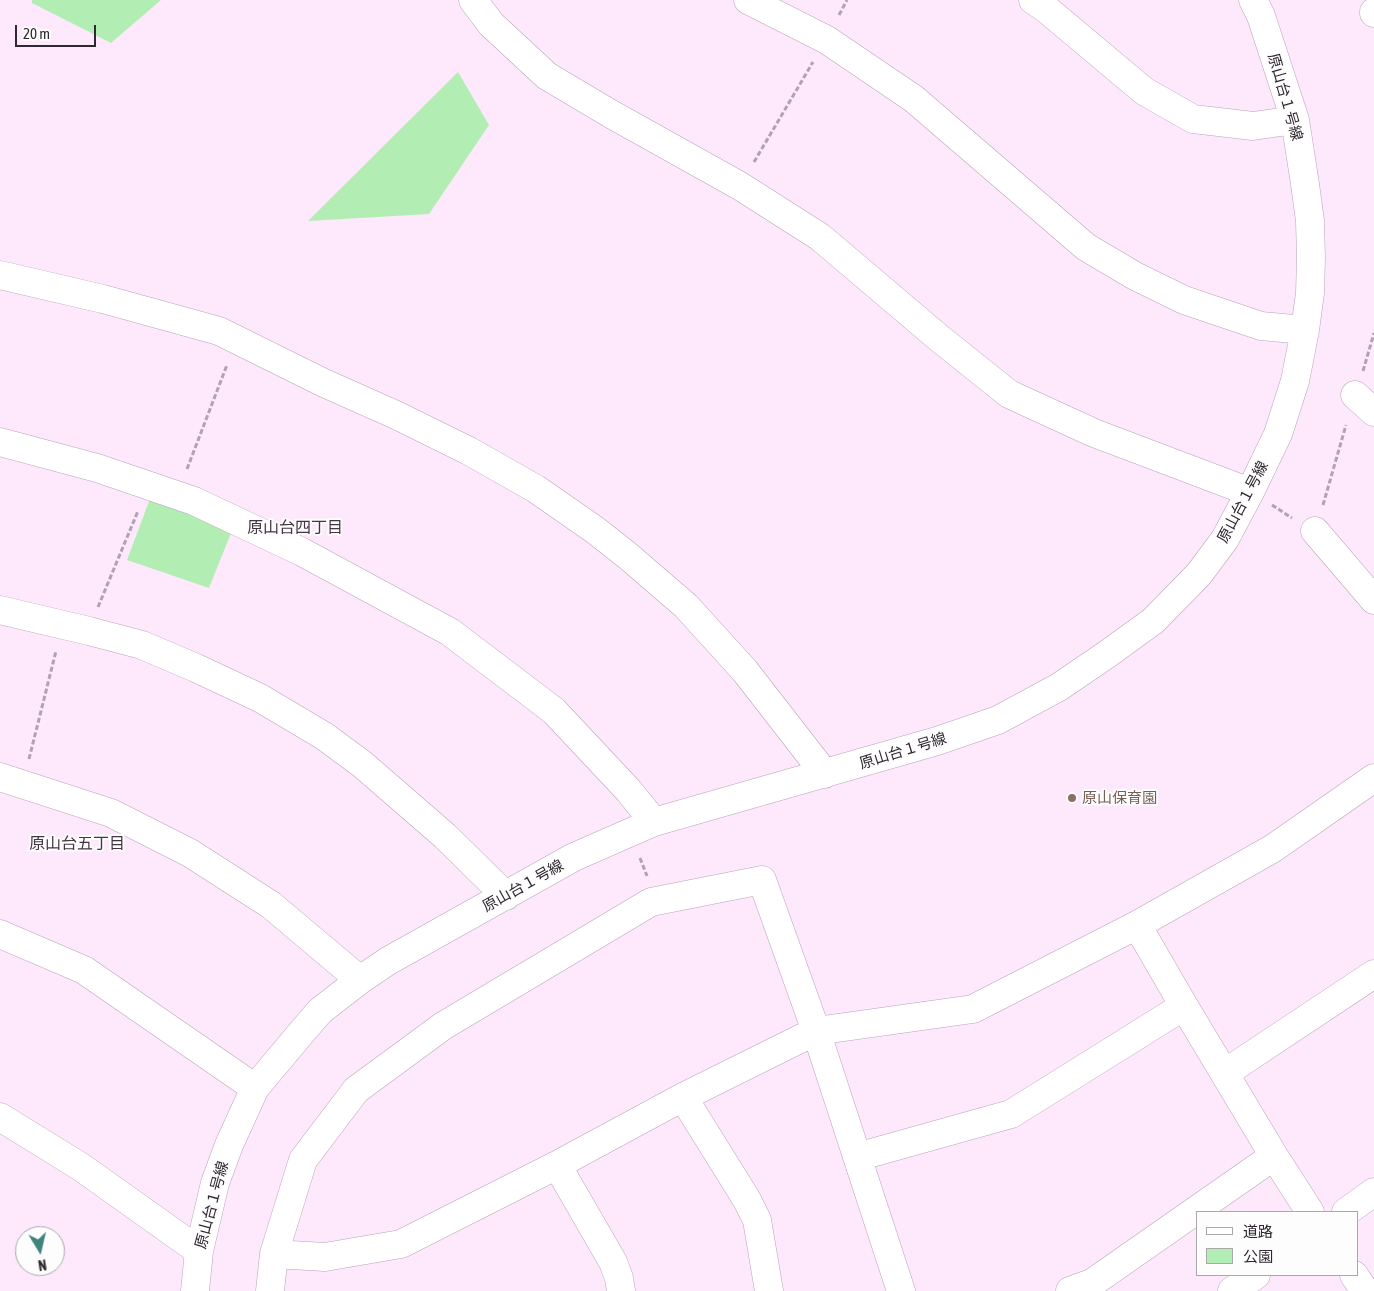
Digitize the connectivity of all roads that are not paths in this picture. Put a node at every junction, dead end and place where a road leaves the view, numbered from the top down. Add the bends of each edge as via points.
1 (473, 0) edge
2 (748, 0) edge
3 (1033, 0) edge
4 (1253, 0) edge
5 (1295, 120) junction
6 (0, 275) edge
7 (1305, 330) junction
8 (0, 442) edge
9 (1250, 492) junction
10 (1315, 531) road end
11 (1374, 600) edge
12 (0, 610) edge
13 (825, 774) junction
14 (1374, 778) edge
15 (11, 780) edge
16 (654, 822) junction
17 (506, 896) junction
18 (1137, 925) junction
19 (0, 934) edge
20 (1374, 974) edge
21 (360, 980) junction
22 (1184, 1006) junction
23 (816, 1030) junction
24 (1225, 1074) junction
25 (255, 1088) junction
26 (683, 1097) junction
27 (0, 1117) edge
28 (1274, 1156) junction
29 (857, 1157) junction
30 (557, 1165) junction
31 (1374, 1192) edge
32 (1309, 1211) edge
33 (1347, 1211) edge
34 (199, 1250) junction
35 (274, 1254) junction
36 (1254, 1276) edge
37 (1355, 1276) edge
38 (1086, 1288) edge
39 (195, 1291) edge
40 (270, 1291) edge
41 (621, 1291) edge
42 (769, 1291) edge
43 (901, 1291) edge
44 (1232, 1291) edge
45 (1366, 1291) edge

1 - 9 street via 491,24 547,76 740,186 820,237 1009,394 1094,433
2 - 7 street via 826,40 914,99 1086,246 1135,276 1184,300 1261,326
3 - 5 street via 1144,91 1194,118 1253,126
4 - 5 street, 原山台１号線
5 - 7 street, 原山台１号線 via 1310,221 1310,293
6 - 13 street via 219,330 470,451 536,489 595,530 686,606 745,671
7 - 9 street, 原山台１号線 via 1295,381 1278,434
8 - 16 street via 97,468 194,502 302,552 450,632 554,711
9 - 13 street, 原山台１号線 via 1225,539 1199,574 1153,621 1059,687 998,720
10 - 11 street
12 - 17 street via 142,645 260,698 324,736 362,764 445,836
13 - 16 street, 原山台１号線
14 - 18 street via 1272,849
15 - 21 street via 112,813 190,853 271,905
16 - 17 street, 原山台１号線 via 574,857
17 - 21 street, 原山台１号線
18 - 22 street
18 - 23 street via 973,1009
19 - 25 street via 84,970
20 - 24 street
21 - 25 street, 原山台１号線 via 320,1011
22 - 24 street
22 - 29 street via 1012,1114
23 - 26 street
23 - 29 street
23 - 35 street via 762,880 651,902 442,1026 356,1090 303,1160
24 - 28 street
25 - 34 street, 原山台１号線 via 215,1183
26 - 30 street
26 - 42 street via 756,1220
27 - 34 street via 81,1168
28 - 32 street
28 - 38 street
29 - 43 street
30 - 35 street via 401,1244 325,1257
30 - 41 street via 613,1262
31 - 33 street
34 - 39 street, 原山台１号線
35 - 40 street
36 - 44 street
37 - 45 street

